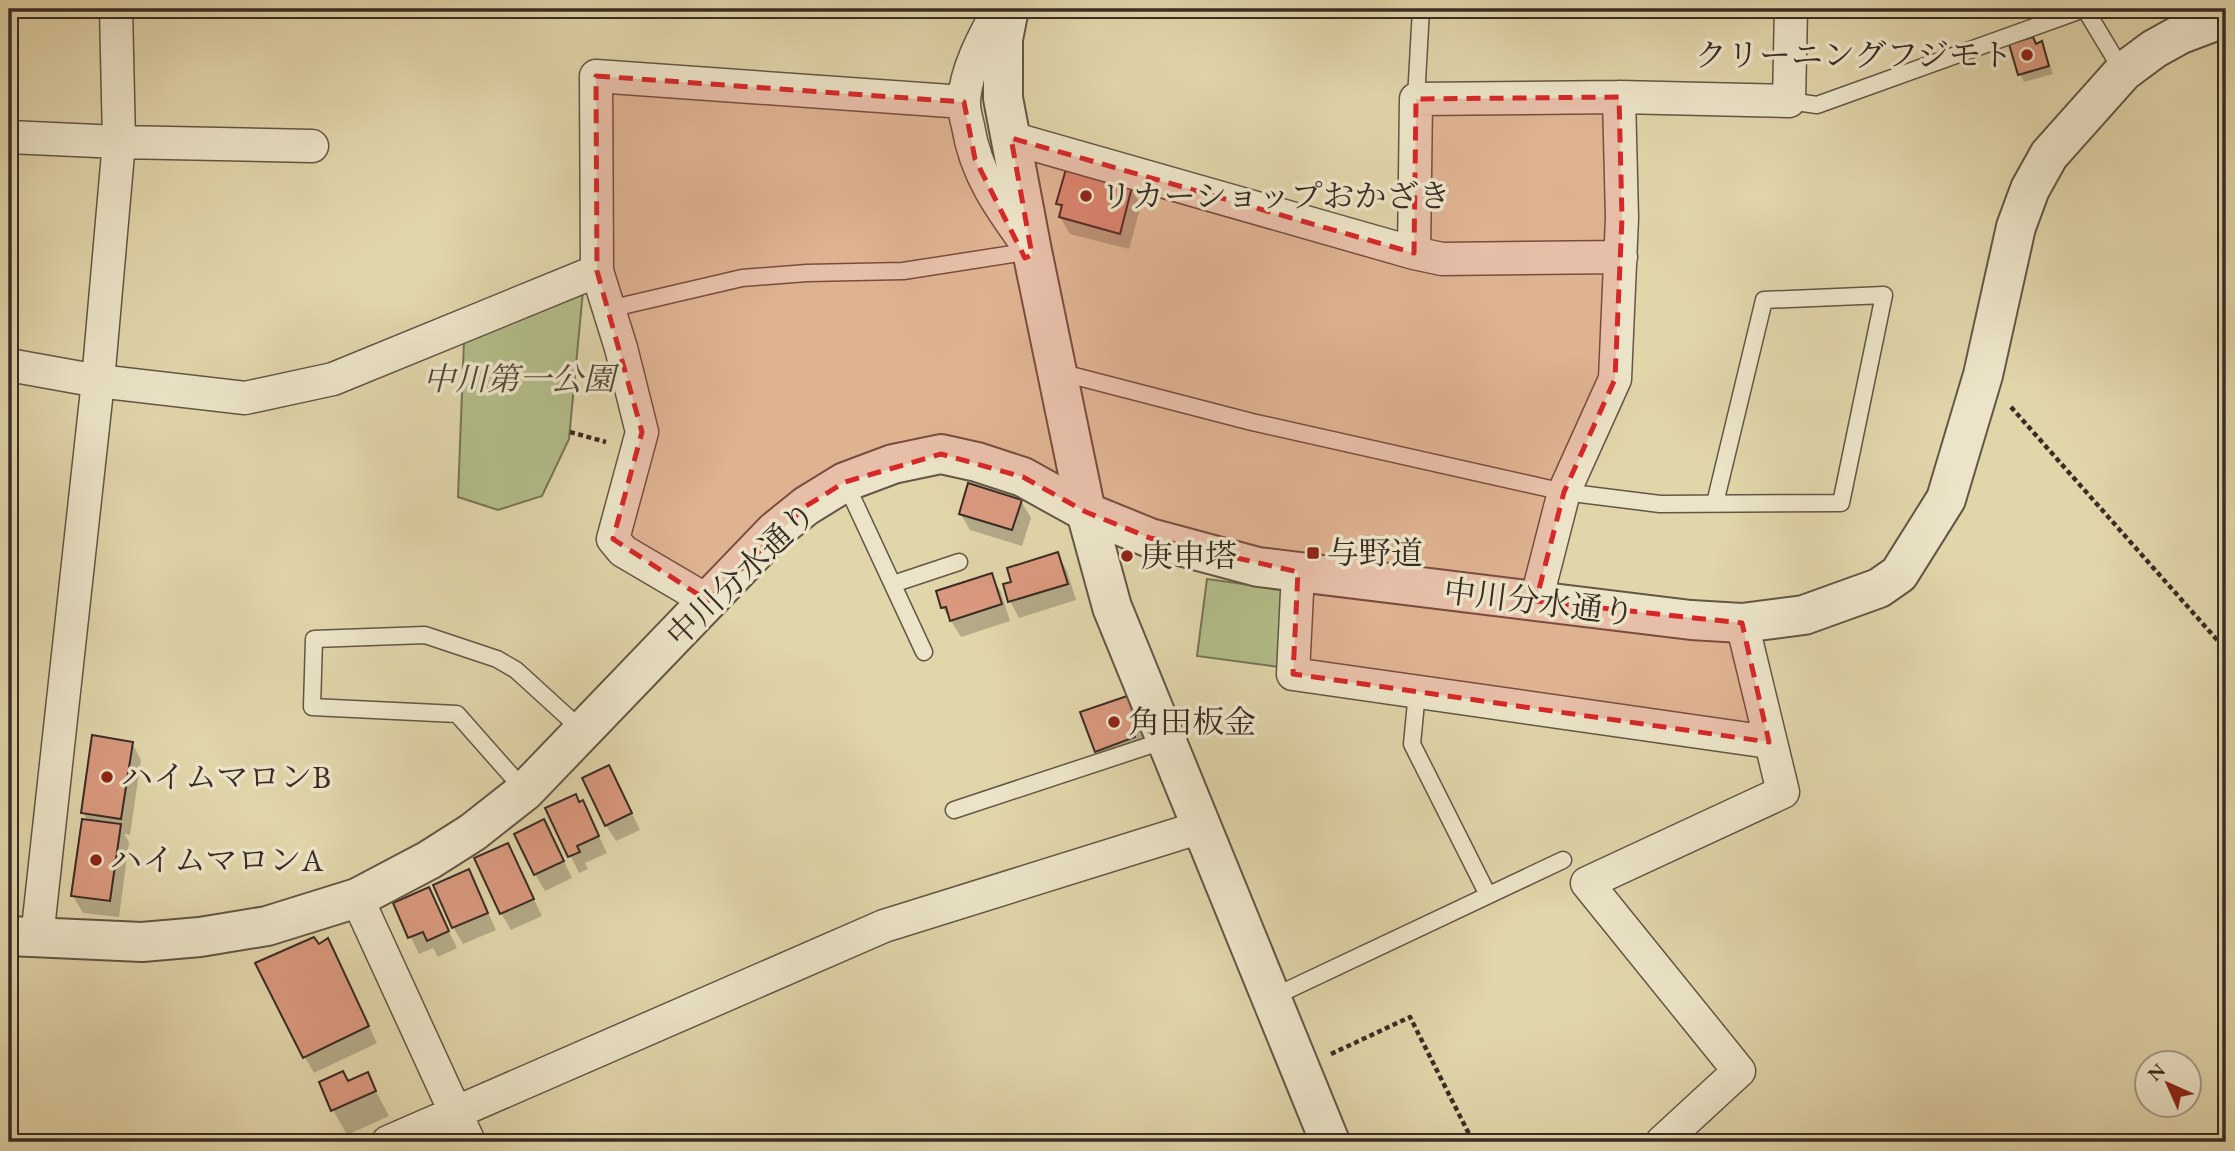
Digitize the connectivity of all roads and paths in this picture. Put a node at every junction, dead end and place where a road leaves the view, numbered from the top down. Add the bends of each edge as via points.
1 (116, 9) edge
2 (999, 9) edge
3 (1009, 9) edge
4 (1421, 9) edge
5 (1791, 9) edge
6 (2085, 9) edge
7 (2226, 17) edge
8 (2123, 72) junction
9 (1619, 97) junction
10 (1416, 99) junction
11 (1789, 101) junction
12 (964, 102) junction
13 (9, 136) edge
14 (1011, 138) junction
15 (120, 142) junction
16 (312, 146) dead end
17 (1031, 251) junction
18 (1414, 253) junction
19 (1620, 257) junction
20 (597, 271) junction
21 (609, 309) junction
22 (9, 365) edge
23 (1057, 372) junction
24 (1983, 374) junction
25 (98, 381) junction
26 (570, 432) dead end
27 (608, 443) dead end
28 (845, 482) junction
29 (1564, 492) junction
30 (1715, 503) junction
31 (1086, 512) junction
32 (959, 562) dead end
33 (1297, 572) junction
34 (893, 584) junction
35 (708, 601) junction
36 (1536, 601) junction
37 (1742, 623) junction
38 (2226, 650) edge
39 (924, 652) dead end
40 (1417, 692) junction
41 (584, 732) junction
42 (1166, 740) junction
43 (1769, 742) junction
44 (525, 791) junction
45 (954, 810) dead end
46 (1202, 827) junction
47 (1563, 860) dead end
48 (1489, 895) junction
49 (357, 898) junction
50 (23, 937) edge
51 (1271, 998) junction
52 (1300, 1068) junction
53 (455, 1112) junction
54 (388, 1142) edge
55 (469, 1142) edge
56 (1330, 1142) edge
57 (1473, 1142) edge
58 (1662, 1142) edge

1 - 15 street
2 - 12 street via 982,39
3 - 14 street via 1003,39 1003,98
4 - 10 lane
5 - 11 street
6 - 8 lane
6 - 11 lane via 1817,105
7 - 8 street, 中川分水通り via 2182,34
8 - 24 street, 中川分水通り via 2049,155 2030,189 2016,227
9 - 10 street
9 - 11 street
9 - 19 street
10 - 18 street
12 - 17 street via 975,159 995,199
12 - 20 street via 596,76
13 - 15 street
14 - 17 street
14 - 18 street
15 - 16 street
15 - 25 street
17 - 21 lane via 903,271 742,278
17 - 23 street
18 - 19 street via 1443,259
19 - 29 street via 1615,379
20 - 21 street
20 - 25 street via 333,380 245,398
21 - 35 street via 642,432 613,539 624,551
22 - 25 street
23 - 29 lane via 1251,422
23 - 31 street
24 - 37 street, 中川分水通り via 1946,499 1899,574 1879,588 1804,615
24 - 38 path
25 - 50 street
26 - 27 path
28 - 31 street, 中川分水通り via 893,464 940,454 1023,477
28 - 34 lane
28 - 35 street, 中川分水通り via 775,531
29 - 30 lane via 1660,504
29 - 36 street
30 - 30 lane via 1841,503 1884,295 1764,300
31 - 33 street, 中川分水通り via 1208,555
31 - 42 street via 1112,607
32 - 34 lane
33 - 36 street, 中川分水通り
33 - 40 street via 1293,674
34 - 39 lane
35 - 41 street, 中川分水通り
36 - 37 street, 中川分水通り
37 - 43 street
40 - 43 street
40 - 48 lane via 1412,744
41 - 44 street, 中川分水通り
41 - 44 lane via 516,670 497,659 425,635 314,639 312,707 457,714
42 - 45 lane
42 - 46 street
43 - 58 street via 1783,792 1587,883 1739,1071
44 - 49 street, 中川分水通り via 473,832
46 - 51 street
46 - 53 street via 884,926
47 - 48 lane
48 - 51 lane
49 - 50 street, 中川分水通り via 267,926 200,937 142,942
49 - 53 street
51 - 52 street
52 - 56 street
52 - 57 path via 1410,1017
53 - 54 street
53 - 55 street

